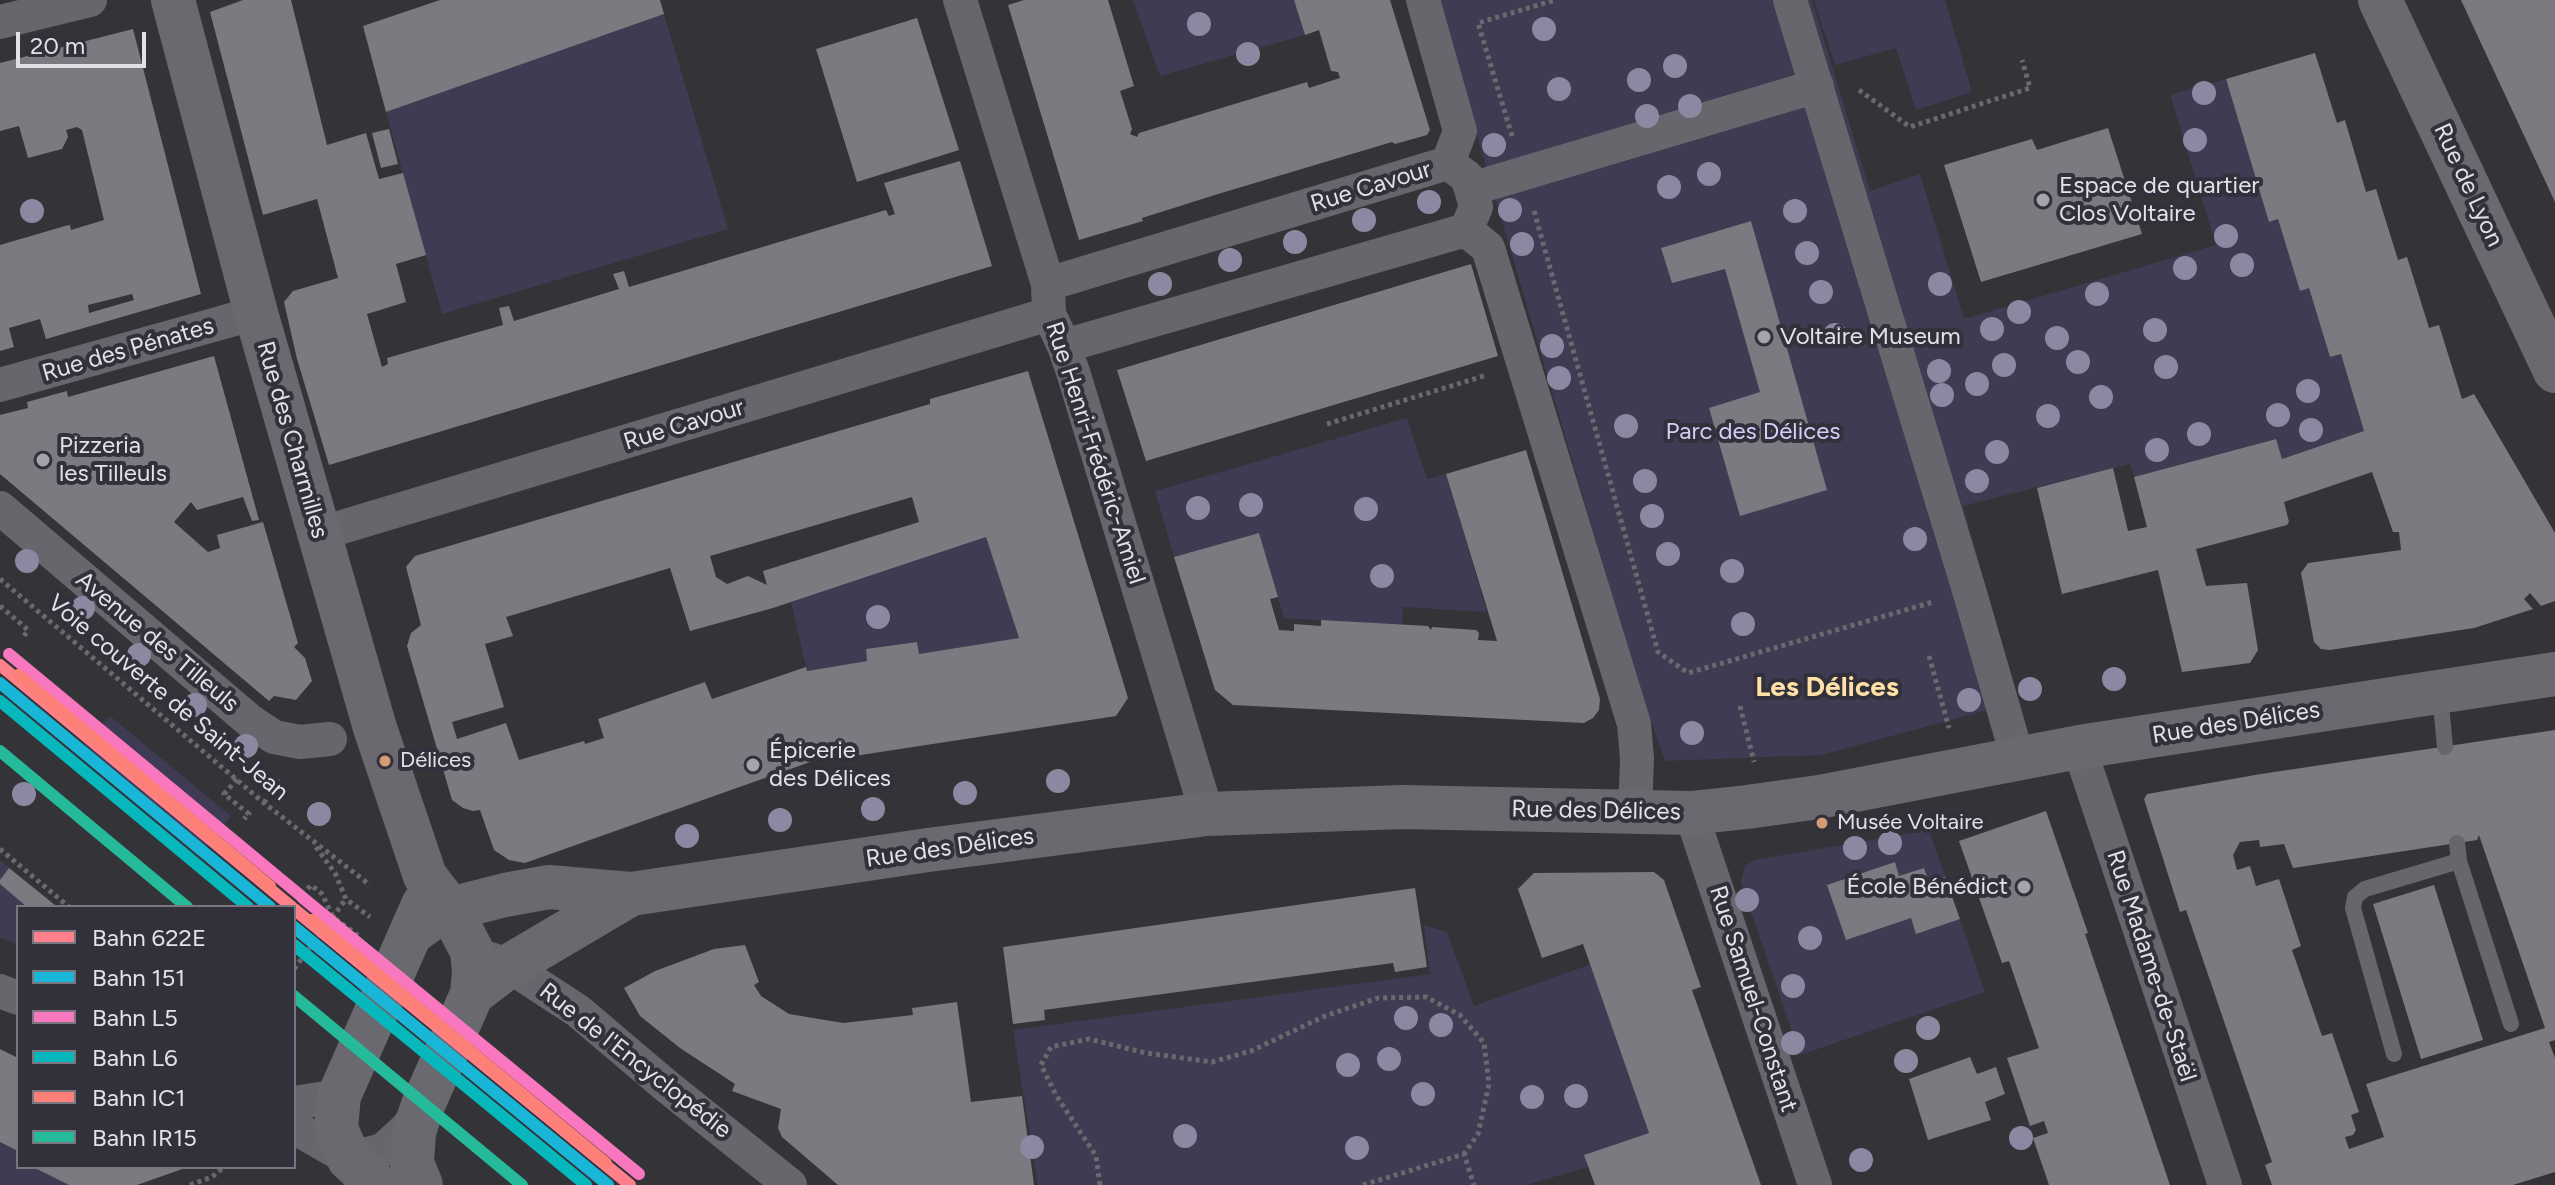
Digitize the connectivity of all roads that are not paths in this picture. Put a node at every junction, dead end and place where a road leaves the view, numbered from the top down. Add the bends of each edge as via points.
1 (90, 0) edge
2 (173, 0) edge
3 (960, 0) edge
4 (1423, 0) edge
5 (1790, 0) edge
6 (2380, 0) edge
7 (0, 22) edge
8 (1817, 86) junction
9 (1448, 163) junction
10 (1471, 189) junction
11 (1466, 230) junction
12 (1049, 299) junction
13 (256, 313) junction
14 (1064, 346) junction
15 (2555, 371) edge
16 (0, 385) edge
17 (0, 508) edge
18 (319, 534) junction
19 (2555, 674) edge
20 (2440, 693) junction
21 (354, 733) junction
22 (2079, 747) junction
23 (2445, 747) dead end
24 (2018, 759) junction
25 (1635, 813) junction
26 (1691, 813) junction
27 (1207, 814) junction
28 (2457, 843) dead end
29 (2459, 861) junction
30 (438, 892) junction
31 (631, 894) junction
32 (490, 959) junction
33 (2511, 1024) dead end
34 (2394, 1054) dead end
35 (339, 1096) junction
36 (296, 1103) edge
37 (423, 1105) junction
38 (296, 1128) edge
39 (363, 1172) edge
40 (421, 1185) edge
41 (790, 1185) edge
42 (1815, 1185) edge
43 (2225, 1185) edge

1 - 7 street
2 - 13 street, Rue des Charmilles
3 - 12 street, Rue Henri-Frédéric-Amiel
4 - 9 street via 1460,131
5 - 8 street
6 - 15 street, Rue de Lyon
8 - 10 street
8 - 24 street
9 - 10 street, Rue Cavour via 1467,177
9 - 12 street, Rue Cavour
10 - 11 street via 1476,207
11 - 14 street
11 - 25 street via 1488,248 1634,724
12 - 14 street, Rue Henri-Frédéric-Amiel
12 - 18 street, Rue Cavour
13 - 16 street, Rue des Pénates
13 - 18 street, Rue des Charmilles
14 - 27 street, Rue Henri-Frédéric-Amiel
17 - 21 street, Avenue des Tilleuls via 274,737 300,742
18 - 21 street, Rue des Charmilles
19 - 20 street, Rue des Délices
20 - 22 street, Rue des Délices
20 - 23 lane
21 - 30 street, Rue des Charmilles
22 - 24 street, Rue des Délices
22 - 43 street, Rue Madame-de-Staël
24 - 26 street, Rue des Délices via 1819,797
25 - 26 street, Rue des Délices
25 - 27 street, Rue des Délices via 1402,807
26 - 42 street, Rue Samuel-Constant
27 - 31 street, Rue des Délices
28 - 29 lane
29 - 33 lane
29 - 34 lane via 2365,889 2355,897 2353,908
30 - 31 street, Rue des Délices via 505,895 549,887
30 - 32 street, Rue des Charmilles
30 - 35 street, Rue des Charmilles via 424,902
31 - 32 street, Rue des Délices
32 - 37 street, Rue des Délices
32 - 41 street, Rue de l'Encyclopédie via 578,1011
35 - 36 street
35 - 39 street via 336,1128
37 - 39 street
37 - 40 street via 412,1163
38 - 39 street

